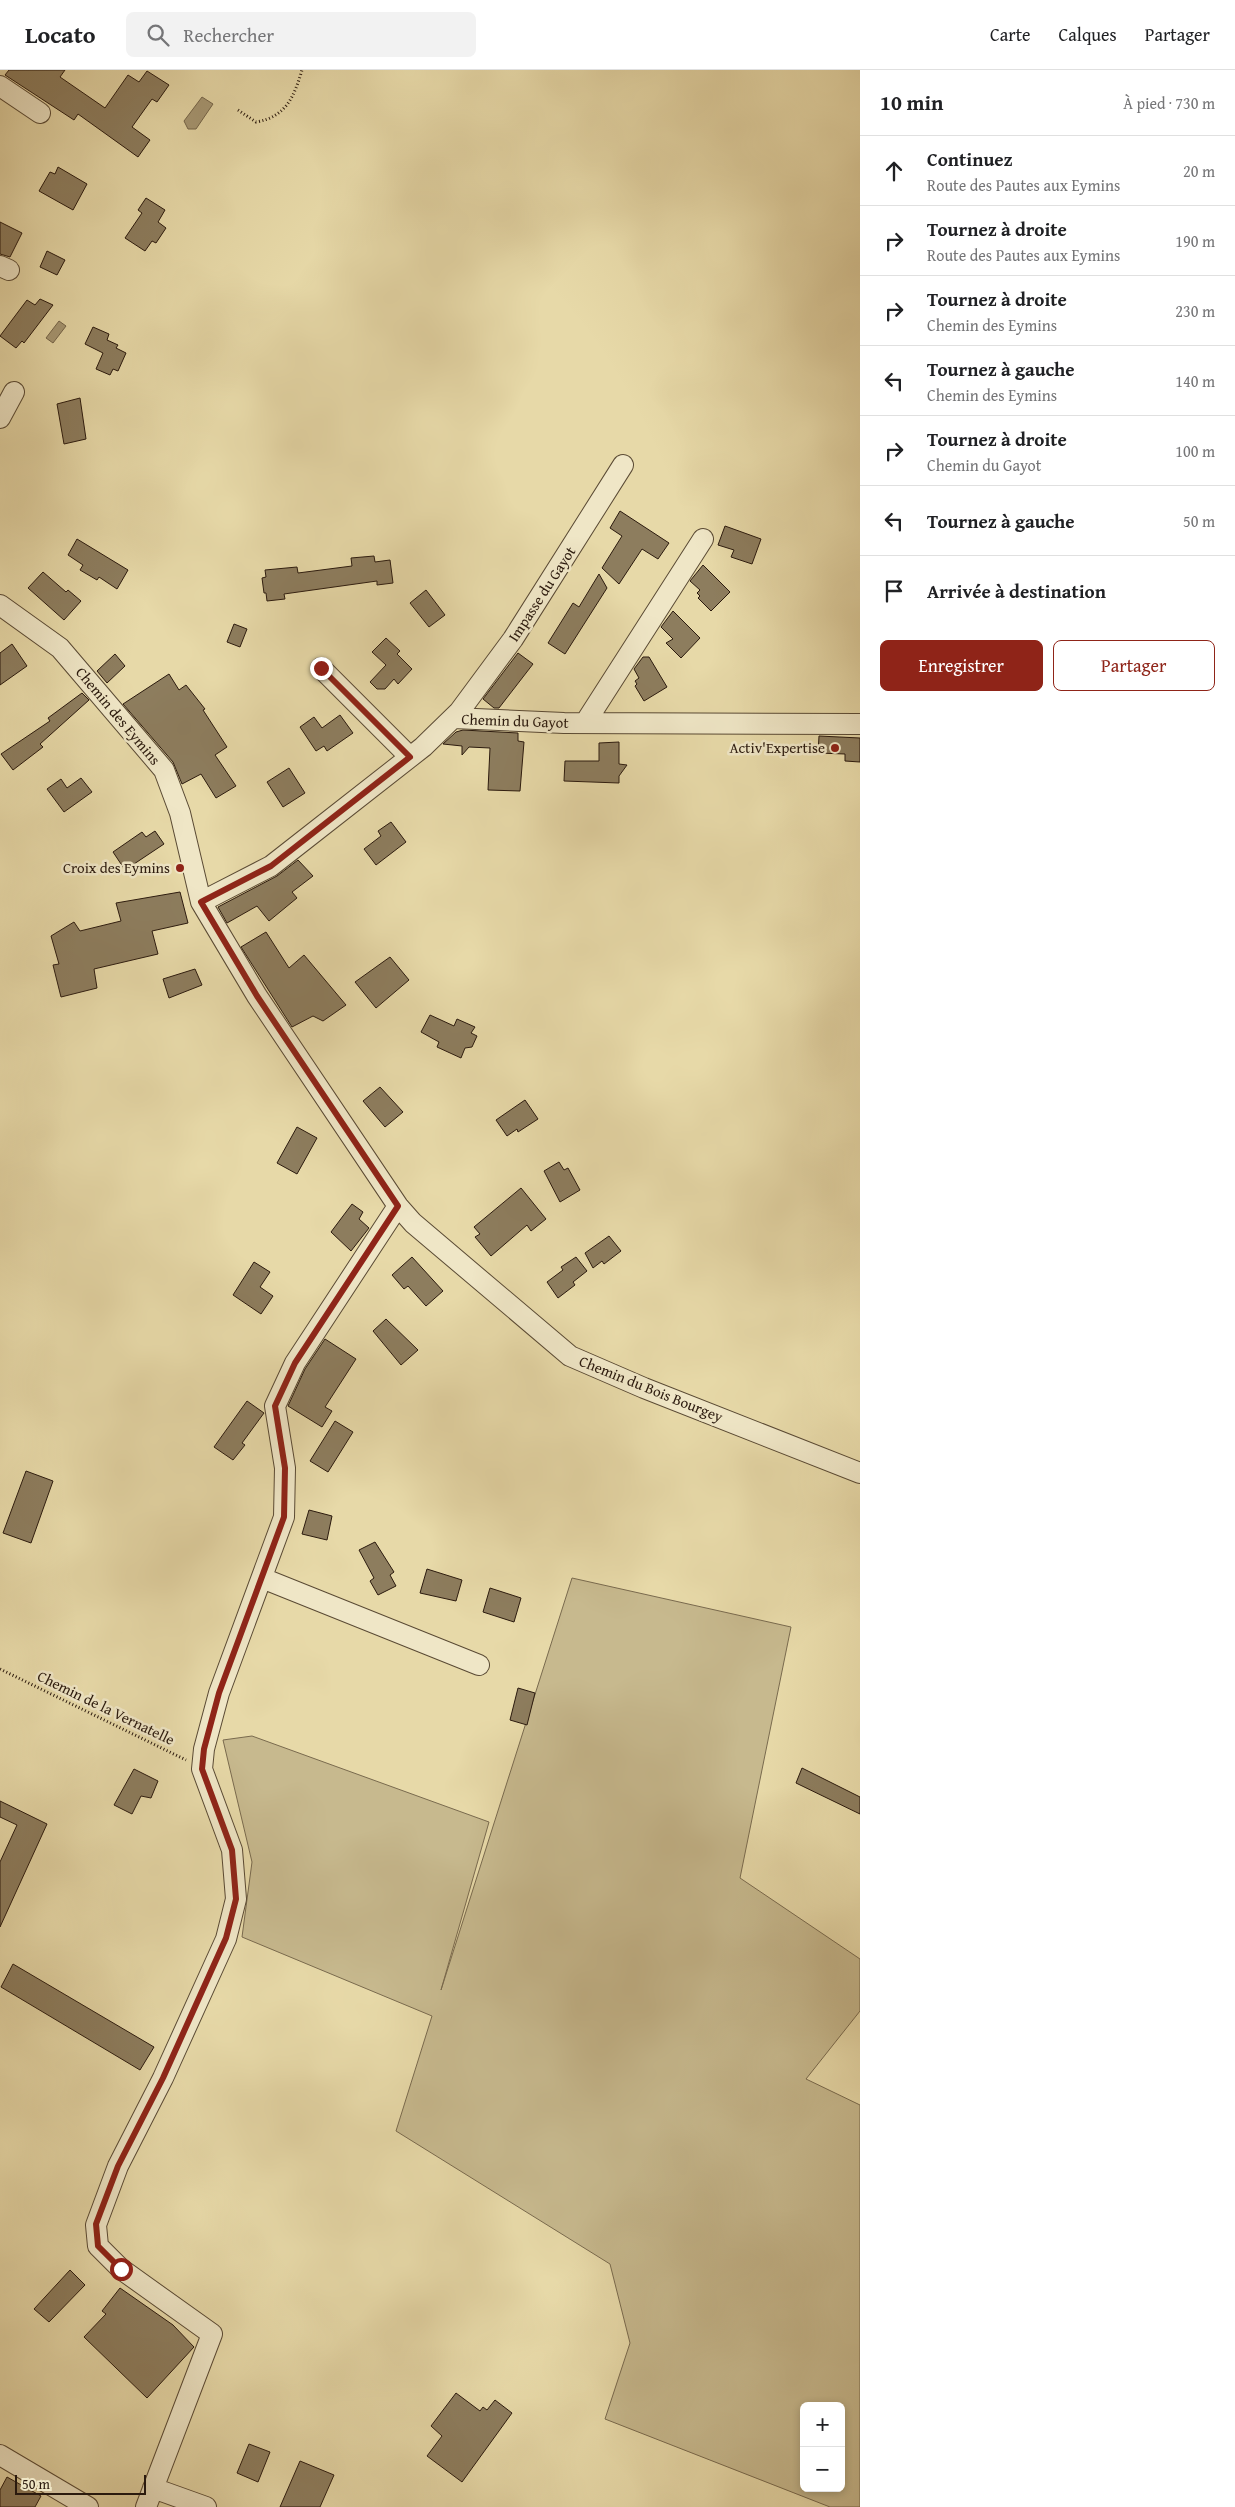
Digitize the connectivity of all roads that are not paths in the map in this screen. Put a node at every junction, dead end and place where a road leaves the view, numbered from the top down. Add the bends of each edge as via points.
1 (0, 86) edge
2 (40, 113) dead end
3 (14, 392) dead end
4 (0, 418) edge
5 (623, 465) dead end
6 (703, 539) dead end
7 (3, 613) edge
8 (321, 668) dead end
9 (453, 718) junction
10 (585, 723) junction
11 (860, 724) edge
12 (410, 757) junction
13 (201, 902) junction
14 (398, 1206) junction
15 (860, 1473) edge
16 (262, 1578) junction
17 (479, 1665) dead end
18 (0, 2455) edge
19 (153, 2488) junction
20 (88, 2507) edge
21 (146, 2507) edge
22 (206, 2507) edge

1 - 2 street
3 - 4 street
5 - 9 street, Impasse du Gayot via 513,639
6 - 10 street
7 - 13 street, Chemin des Eymins via 60,648 164,770 180,813
8 - 12 street
9 - 10 street, Chemin du Gayot
9 - 12 street, Chemin du Gayot
10 - 11 street, Chemin du Gayot
12 - 13 street, Chemin du Gayot via 271,866
13 - 14 street, Chemin des Eymins via 257,996
14 - 15 street, Chemin du Bois Bourgey via 570,1356
14 - 16 street via 295,1363 275,1406 285,1468 284,1517
16 - 17 street
16 - 19 street via 219,1693 204,1749 202,1769 232,1850 236,1899 226,1938 163,2078 118,2166 96,2224 98,2246 121,2269 212,2334
18 - 20 street
19 - 21 street
19 - 22 street

